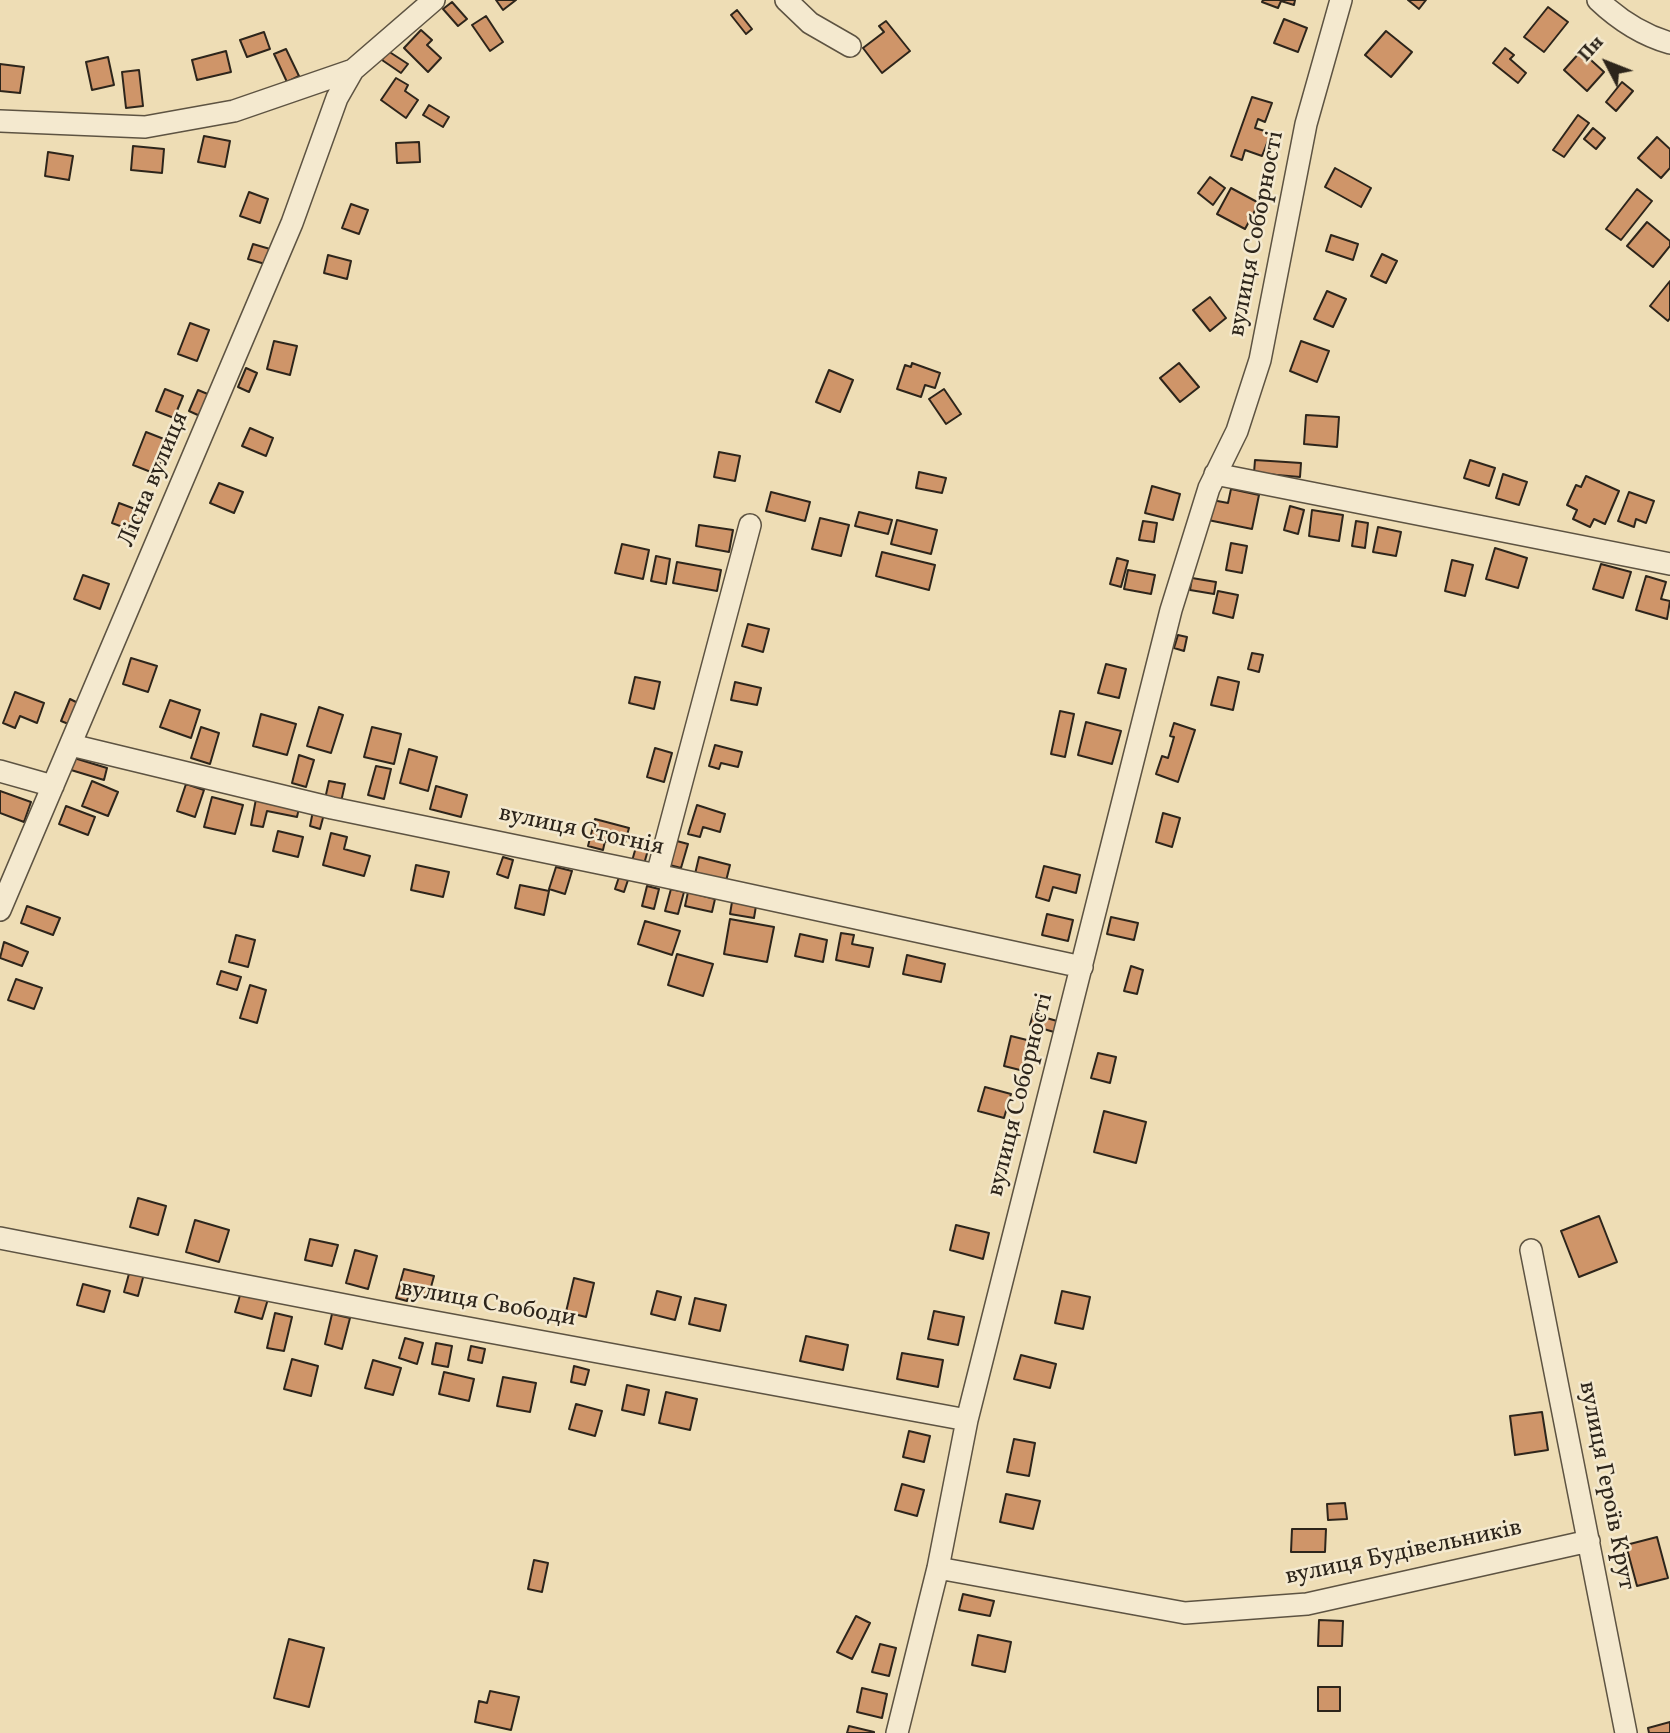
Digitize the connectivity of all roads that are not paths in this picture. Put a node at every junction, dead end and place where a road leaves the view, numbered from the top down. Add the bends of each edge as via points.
1 (434, 0) edge
2 (786, 0) edge
3 (1341, 0) edge
4 (1598, 0) edge
5 (1670, 43) edge
6 (850, 46) dead end
7 (353, 70) junction
8 (0, 121) edge
9 (1215, 474) junction
10 (750, 525) dead end
11 (1670, 564) edge
12 (71, 745) junction
13 (0, 771) edge
14 (53, 786) junction
15 (657, 875) junction
16 (0, 910) edge
17 (1082, 967) junction
18 (0, 1238) edge
19 (1531, 1250) dead end
20 (967, 1420) junction
21 (1588, 1541) junction
22 (938, 1568) junction
23 (897, 1733) edge
24 (1626, 1733) edge

1 - 7 street
2 - 6 street via 810,23
3 - 9 street, вулиця Соборності via 1306,124 1260,360 1237,431
4 - 5 street via 1631,27
7 - 8 street via 234,111 145,127
7 - 12 street, Лісна вулиця via 337,98 287,236
9 - 11 street
9 - 17 street, вулиця Соборності via 1171,610
10 - 15 street
12 - 14 street, Лісна вулиця
12 - 15 street, вулиця Стогнія via 332,808
13 - 14 street
14 - 16 street, Лісна вулиця
15 - 17 street, вулиця Стогнія
17 - 20 street, вулиця Соборності
18 - 20 street, вулиця Свободи
19 - 21 street, вулиця Героїв Крут
20 - 22 street, вулиця Соборності
21 - 22 street, вулиця Будівельників via 1307,1604 1185,1613
21 - 24 street, вулиця Героїв Крут
22 - 23 street, вулиця Соборності

